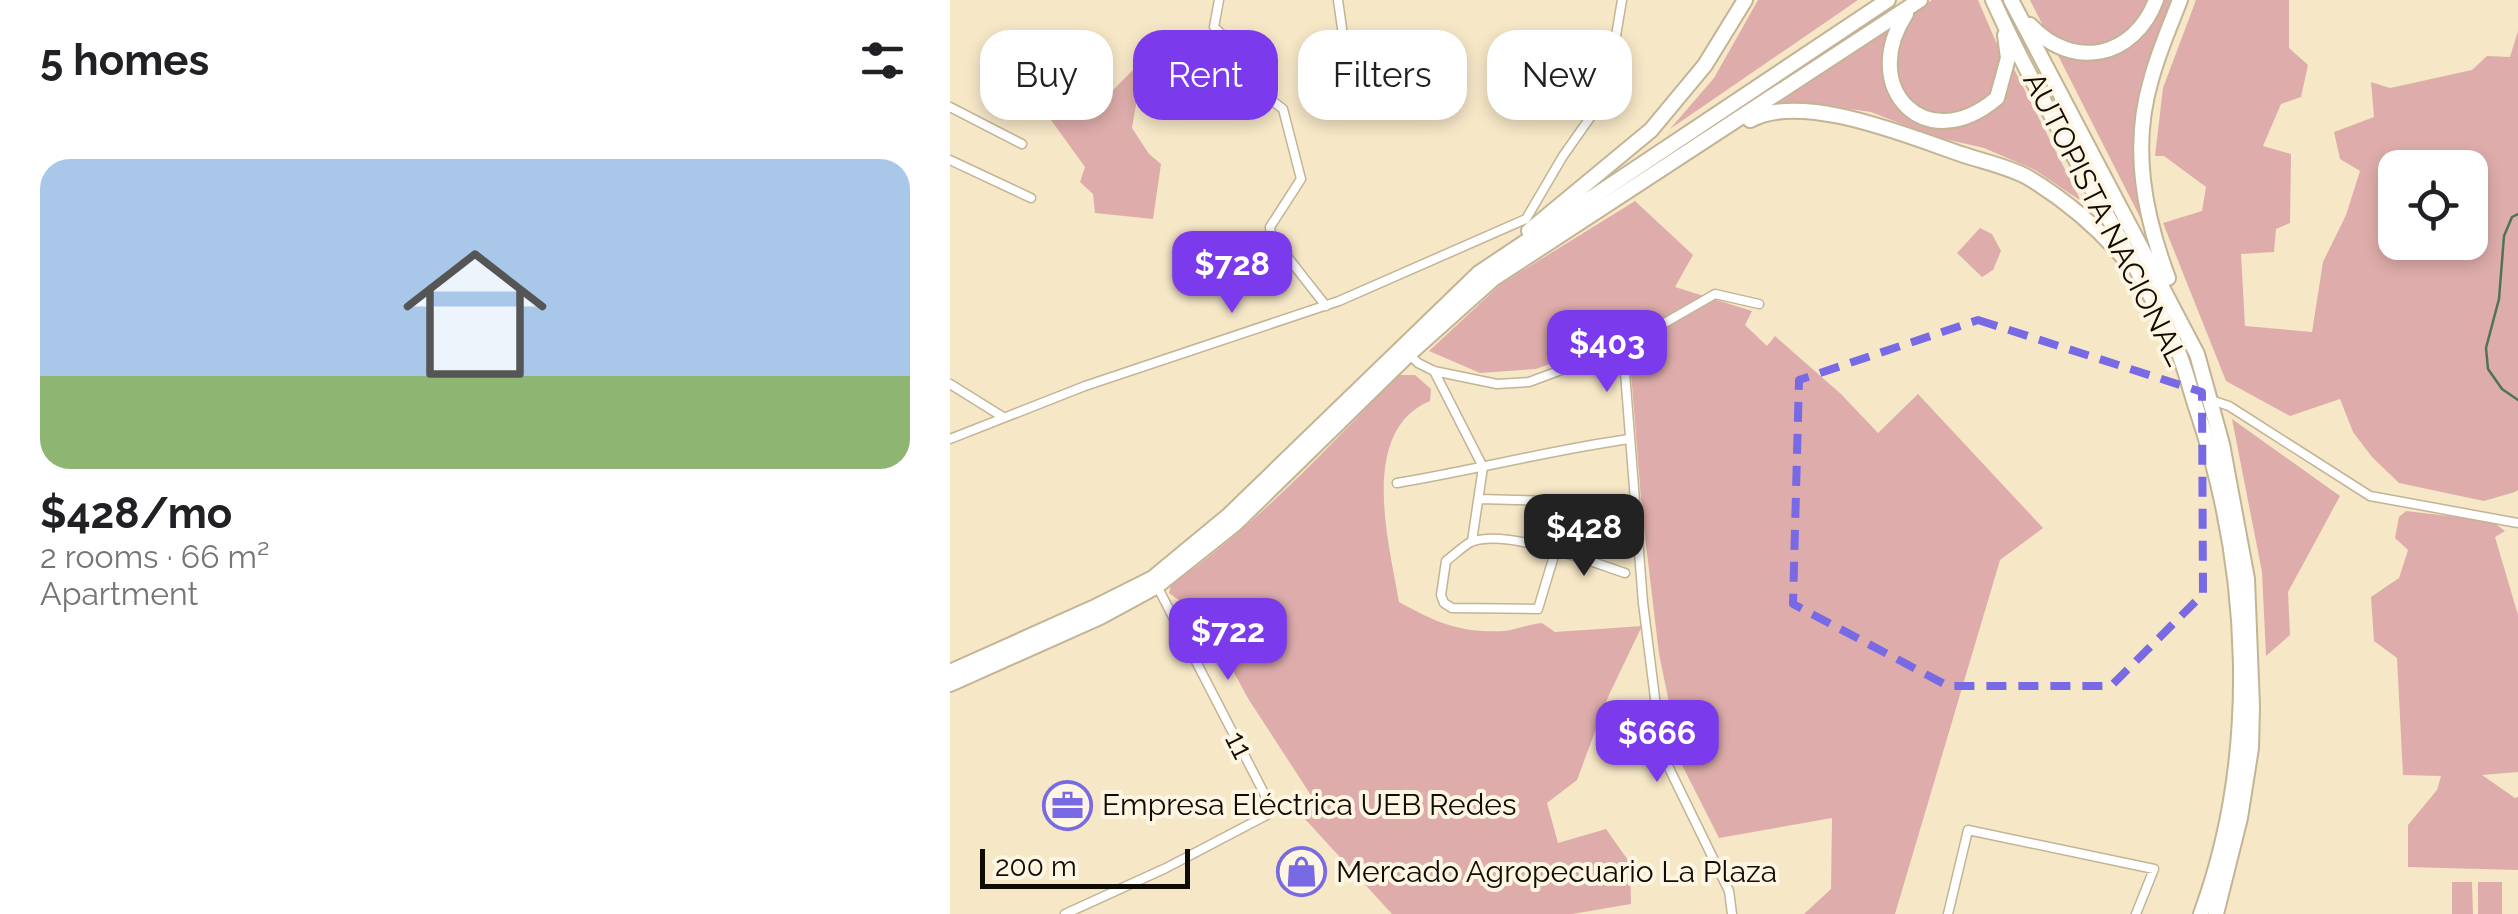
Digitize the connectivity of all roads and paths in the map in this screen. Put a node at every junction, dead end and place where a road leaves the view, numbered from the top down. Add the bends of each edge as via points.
1 (1220, 0) edge
2 (1338, 0) edge
3 (1622, 0) edge
4 (1745, 0) edge
5 (1888, 0) edge
6 (1992, 0) edge
7 (2011, 0) edge
8 (2156, 0) edge
9 (2180, 0) edge
10 (1915, 4) edge
11 (2004, 24) junction
12 (1342, 30) edge
13 (950, 107) edge
14 (1022, 144) dead end
15 (950, 160) edge
16 (1670, 164) junction
17 (1032, 198) dead end
18 (1536, 205) junction
19 (1533, 228) junction
20 (1486, 276) junction
21 (2140, 278) junction
22 (1759, 304) dead end
23 (1326, 306) junction
24 (1623, 348) junction
25 (1405, 350) junction
26 (2196, 354) junction
27 (1434, 371) junction
28 (950, 384) edge
29 (2211, 400) junction
30 (1003, 417) junction
31 (950, 439) edge
32 (1629, 440) junction
33 (1484, 467) junction
34 (1397, 483) dead end
35 (1479, 500) junction
36 (1597, 502) dead end
37 (2518, 523) edge
38 (1472, 542) junction
39 (1556, 549) junction
40 (1624, 573) dead end
41 (1155, 582) junction
42 (1000, 656) junction
43 (950, 672) edge
44 (950, 684) edge
45 (1065, 914) edge
46 (1732, 914) edge
47 (1948, 914) edge
48 (2136, 914) edge
49 (2202, 914) edge
50 (2216, 914) edge

1 - 23 street via 1214,26 1283,109 1301,178 1269,232
2 - 12 street
3 - 18 street via 1606,94
4 - 19 highway via 1704,66 1652,130
5 - 20 highway
6 - 11 highway, AUTOPISTA NACIONAL
7 - 8 highway via 2039,35 2082,53 2124,43 2148,20
7 - 26 highway, AUTOPISTA NACIONAL
9 - 26 highway via 2150,82 2140,142 2155,244
10 - 11 highway via 1895,30 1890,72 1902,101 1930,121 1964,120 1996,98 2008,58
10 - 16 highway
11 - 21 highway, AUTOPISTA NACIONAL
13 - 14 street
15 - 17 street
16 - 20 highway
16 - 21 highway via 1756,116 1776,112 1876,125 2025,176 2083,214
18 - 19 street
18 - 23 street via 1526,219
19 - 20 highway
20 - 25 highway
21 - 49 highway, AUTOPISTA NACIONAL via 2176,346 2209,445 2234,582 2239,748 2230,814
22 - 24 street via 1715,294
23 - 30 street
24 - 27 street via 1529,382 1497,384
24 - 32 street
25 - 27 street
25 - 41 highway via 1235,524
26 - 29 highway, AUTOPISTA NACIONAL
27 - 33 street
28 - 30 street
29 - 37 street via 2370,496
29 - 50 highway, AUTOPISTA NACIONAL via 2247,580 2252,664 2251,748
30 - 31 street
32 - 33 street
32 - 46 street via 1660,738 1729,891
33 - 34 street
33 - 35 street
35 - 36 street
35 - 38 street
38 - 39 street via 1509,540
38 - 39 street via 1446,562 1441,595 1452,608 1538,609
39 - 40 street
41 - 42 highway via 1100,617
41 - 45 street, 11 via 1266,797 1267,815
42 - 43 highway
42 - 44 highway
47 - 48 street via 1968,830 2154,869

